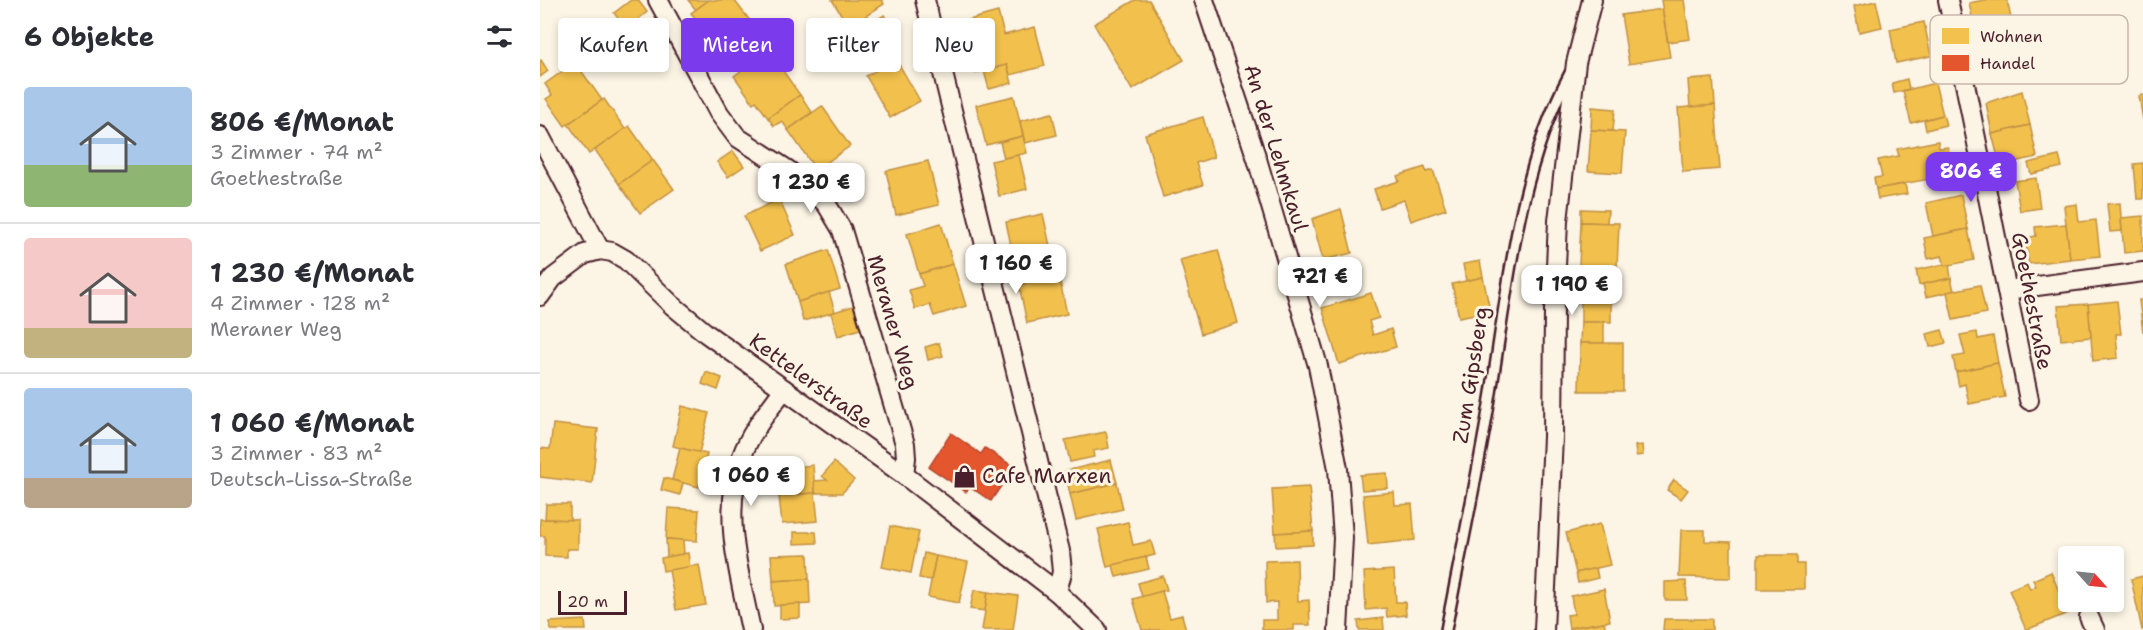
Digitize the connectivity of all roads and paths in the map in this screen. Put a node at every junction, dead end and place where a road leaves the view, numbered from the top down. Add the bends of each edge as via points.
1 (658, 0) edge
2 (925, 0) edge
3 (1204, 0) edge
4 (1592, 0) edge
5 (1948, 0) edge
6 (1951, 15) edge
7 (1576, 63) junction
8 (1965, 84) edge
9 (540, 136) edge
10 (600, 250) junction
11 (2143, 272) edge
12 (2007, 290) junction
13 (540, 296) edge
14 (784, 389) junction
15 (2029, 399) dead end
16 (904, 475) junction
17 (1057, 592) junction
18 (751, 630) edge
19 (1097, 630) edge
20 (1338, 630) edge
21 (1446, 630) edge
22 (1544, 630) edge

1 - 16 street, Meraner Weg via 719,113 737,137 813,190 842,230 905,444
2 - 17 street via 1060,551 1062,572
3 - 20 street, An der Lehmkaul via 1257,159 1321,378 1338,469 1343,538
4 - 7 street, Zum Gipsberg
5 - 6 street, Goethestraße
7 - 21 lane, Zum Gipsberg via 1557,97 1537,151 1512,257 1481,454
7 - 22 street, Zum Gipsberg via 1558,220
8 - 12 street, Goethestraße
9 - 10 street
10 - 13 street via 569,264
10 - 14 street, Kettelerstraße via 626,260 707,334
11 - 12 street
12 - 15 street, Goethestraße
14 - 16 street, Kettelerstraße
14 - 18 street via 755,429 742,456 735,485 731,520
16 - 17 street, Kettelerstraße
17 - 19 street, Kettelerstraße

